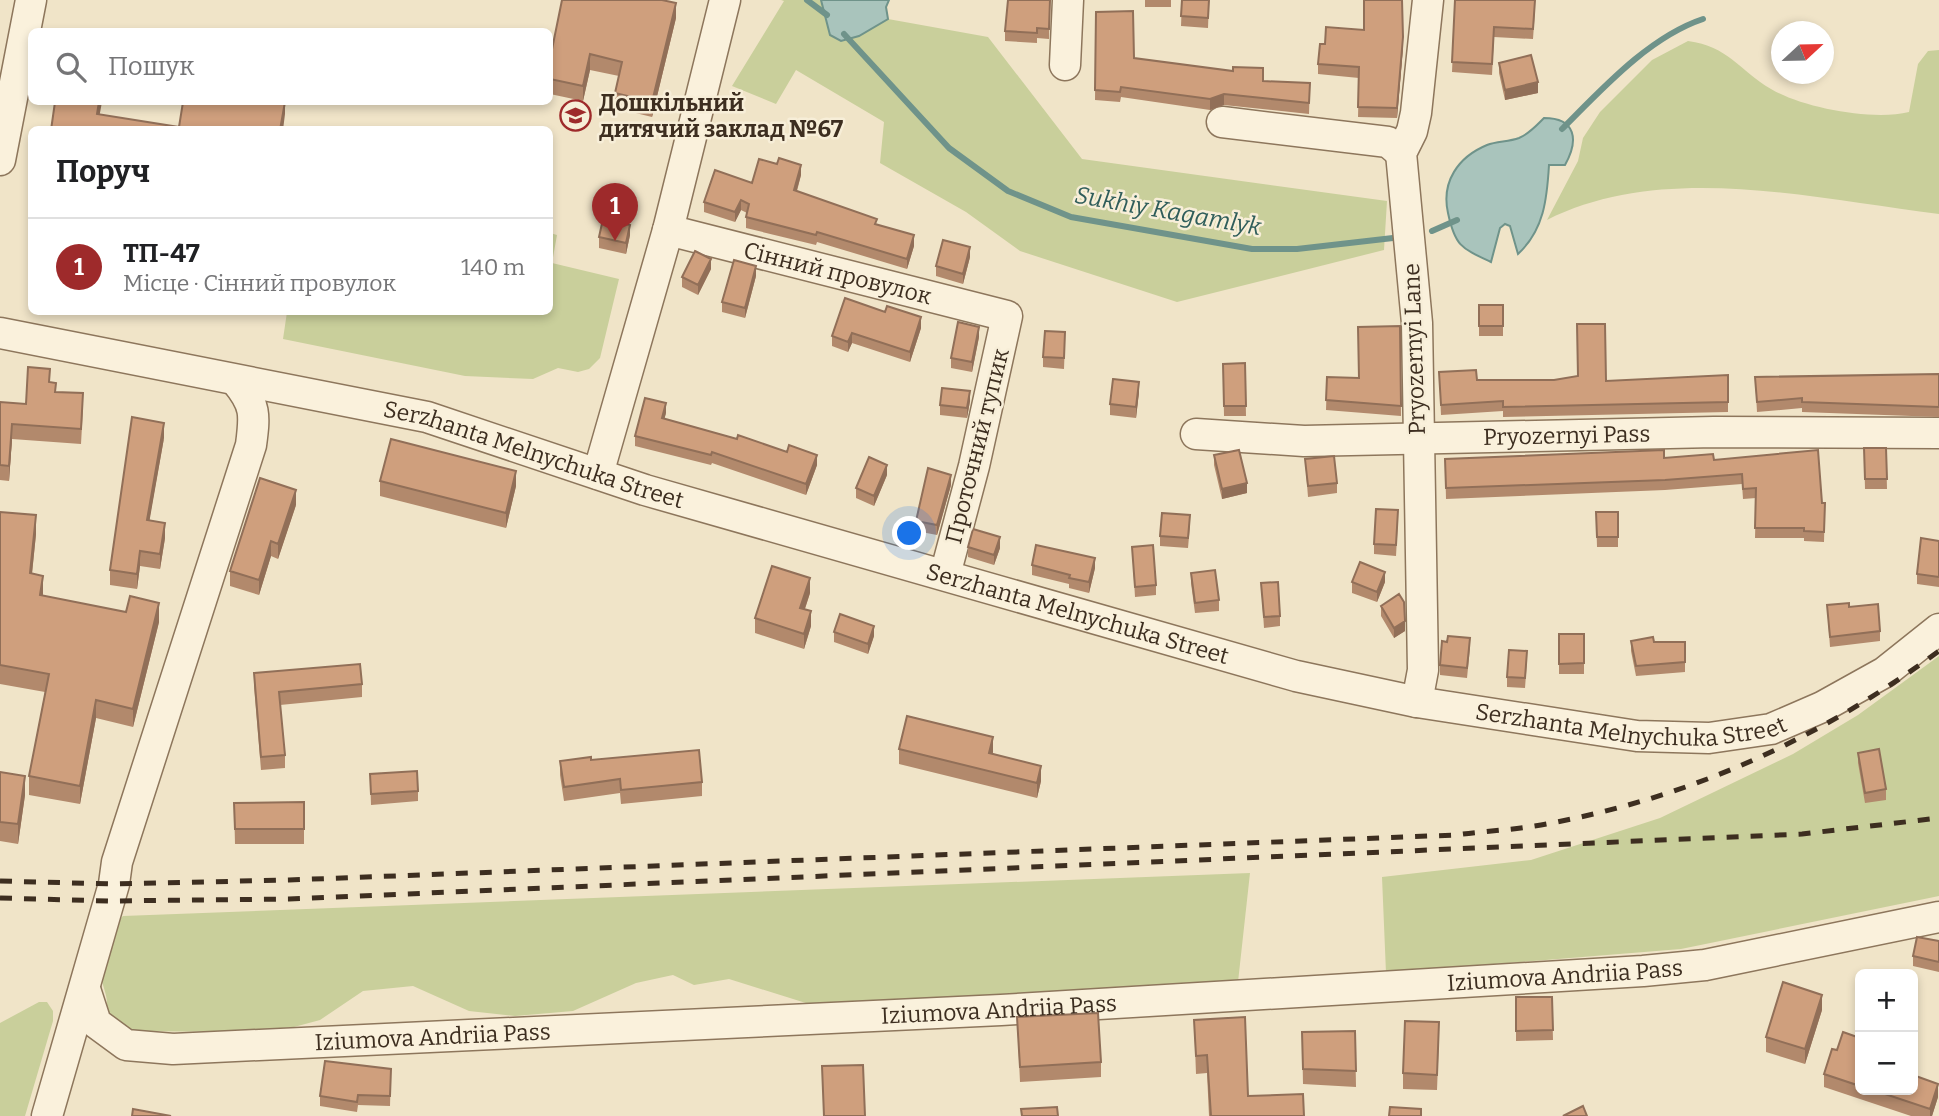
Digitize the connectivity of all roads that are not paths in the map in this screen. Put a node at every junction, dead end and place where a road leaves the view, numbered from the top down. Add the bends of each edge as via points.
1 (31, 0) edge
2 (725, 0) edge
3 (1068, 0) edge
4 (1428, 0) edge
5 (1065, 65) dead end
6 (1222, 122) dead end
7 (1401, 153) junction
8 (0, 160) edge
9 (668, 230) junction
10 (1007, 316) joint
11 (0, 333) edge
12 (236, 381) junction
13 (1939, 433) edge
14 (1196, 434) dead end
15 (1417, 439) junction
16 (598, 474) junction
17 (945, 576) junction
18 (1939, 629) edge
19 (1417, 702) junction
20 (1939, 917) edge
21 (85, 989) junction
22 (47, 1116) edge

1 - 8 street
2 - 9 street
3 - 5 street
4 - 7 street, Pryozernyi Lane via 1416,113
6 - 7 street via 1388,142
7 - 15 street, Pryozernyi Lane via 1417,323
9 - 10 street, Сінний провулок
9 - 16 street
10 - 17 street, Проточний тупик
11 - 12 street, Serzhanta Melnychuka Street
12 - 16 street, Serzhanta Melnychuka Street via 426,416
12 - 21 street via 251,399 255,420 251,445 117,862
13 - 15 street, Pryozernyi Pass via 1714,432
14 - 15 street, Pryozernyi Pass via 1304,441
15 - 19 street, Pryozernyi Lane via 1423,670
16 - 17 street, Serzhanta Melnychuka Street
17 - 19 street, Serzhanta Melnychuka Street via 1296,676
18 - 19 street, Serzhanta Melnychuka Street via 1885,672 1822,707 1771,729 1741,736 1637,736
20 - 21 street, Iziumova Andriia Pass via 1705,965 1630,972 1001,1010 200,1048 126,1045 96,1023
21 - 22 street

